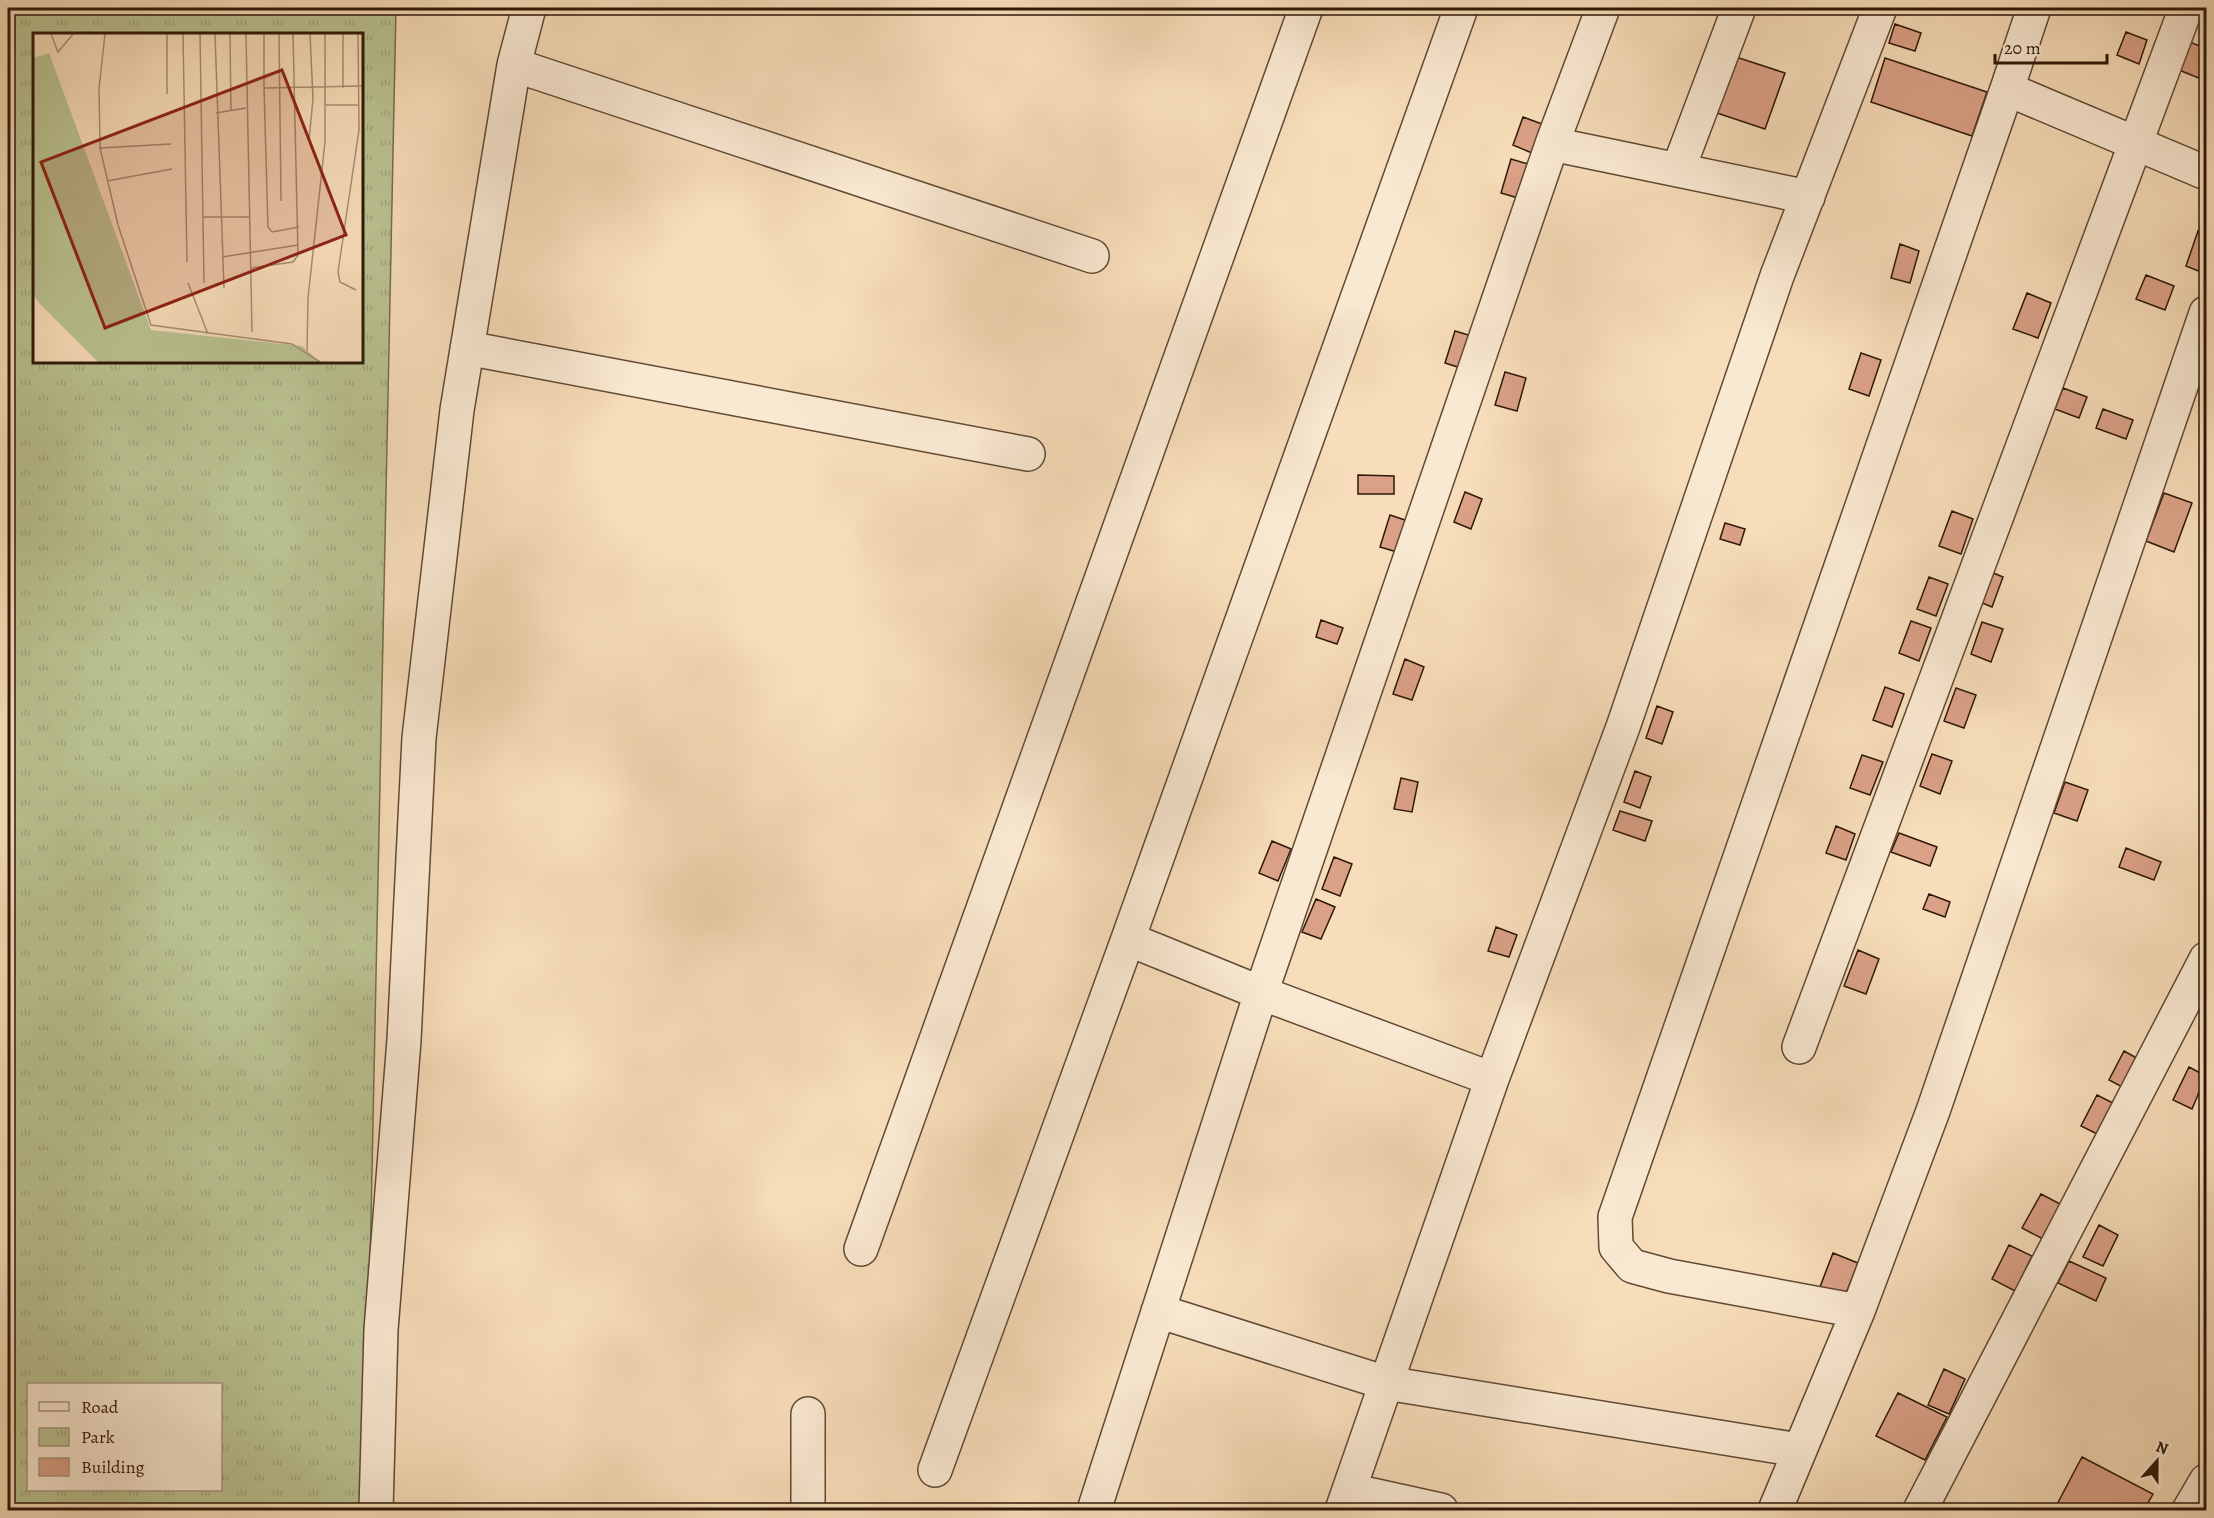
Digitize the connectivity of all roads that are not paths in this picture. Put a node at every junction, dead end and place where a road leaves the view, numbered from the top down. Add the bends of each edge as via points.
1 (529, 8) edge
2 (1306, 8) edge
3 (1461, 8) edge
4 (1603, 8) edge
5 (1739, 8) edge
6 (1880, 8) edge
7 (2034, 8) edge
8 (2186, 8) edge
9 (514, 65) junction
10 (2007, 89) junction
11 (1552, 144) junction
12 (2136, 144) junction
13 (1678, 170) junction
14 (2206, 173) edge
15 (1808, 197) junction
16 (1092, 256) dead end
17 (2206, 313) edge
18 (467, 348) junction
19 (1028, 454) dead end
20 (1128, 939) junction
21 (2206, 959) edge
22 (1261, 993) junction
23 (1799, 1047) dead end
24 (1492, 1079) junction
25 (861, 1249) dead end
26 (1158, 1311) junction
27 (1858, 1311) junction
28 (1386, 1383) junction
29 (808, 1414) dead end
30 (1800, 1450) junction
31 (935, 1470) dead end
32 (2206, 1481) edge
33 (1346, 1500) edge
34 (376, 1510) edge
35 (808, 1510) edge
36 (1094, 1510) edge
37 (1441, 1510) edge
38 (1775, 1510) edge
39 (1920, 1510) edge
40 (2188, 1510) edge

1 - 9 street
2 - 25 street
3 - 20 street
4 - 11 street
5 - 13 street
6 - 15 street
7 - 10 street
8 - 12 street
9 - 16 street
9 - 18 street
10 - 12 street
10 - 27 street via 1615,1217 1616,1247 1632,1266
11 - 13 street
11 - 22 street
12 - 14 street
12 - 23 street
13 - 15 street
15 - 24 street via 1777,276 1623,727
17 - 27 street via 1933,1111
18 - 19 street
18 - 34 street via 419,738 404,1040 381,1330
20 - 22 street
20 - 31 street
21 - 39 street
22 - 24 street
22 - 26 street
24 - 28 street
26 - 28 street
26 - 36 street
27 - 30 street
28 - 30 street
28 - 33 street
29 - 35 street
30 - 38 street
32 - 40 street
33 - 37 street

